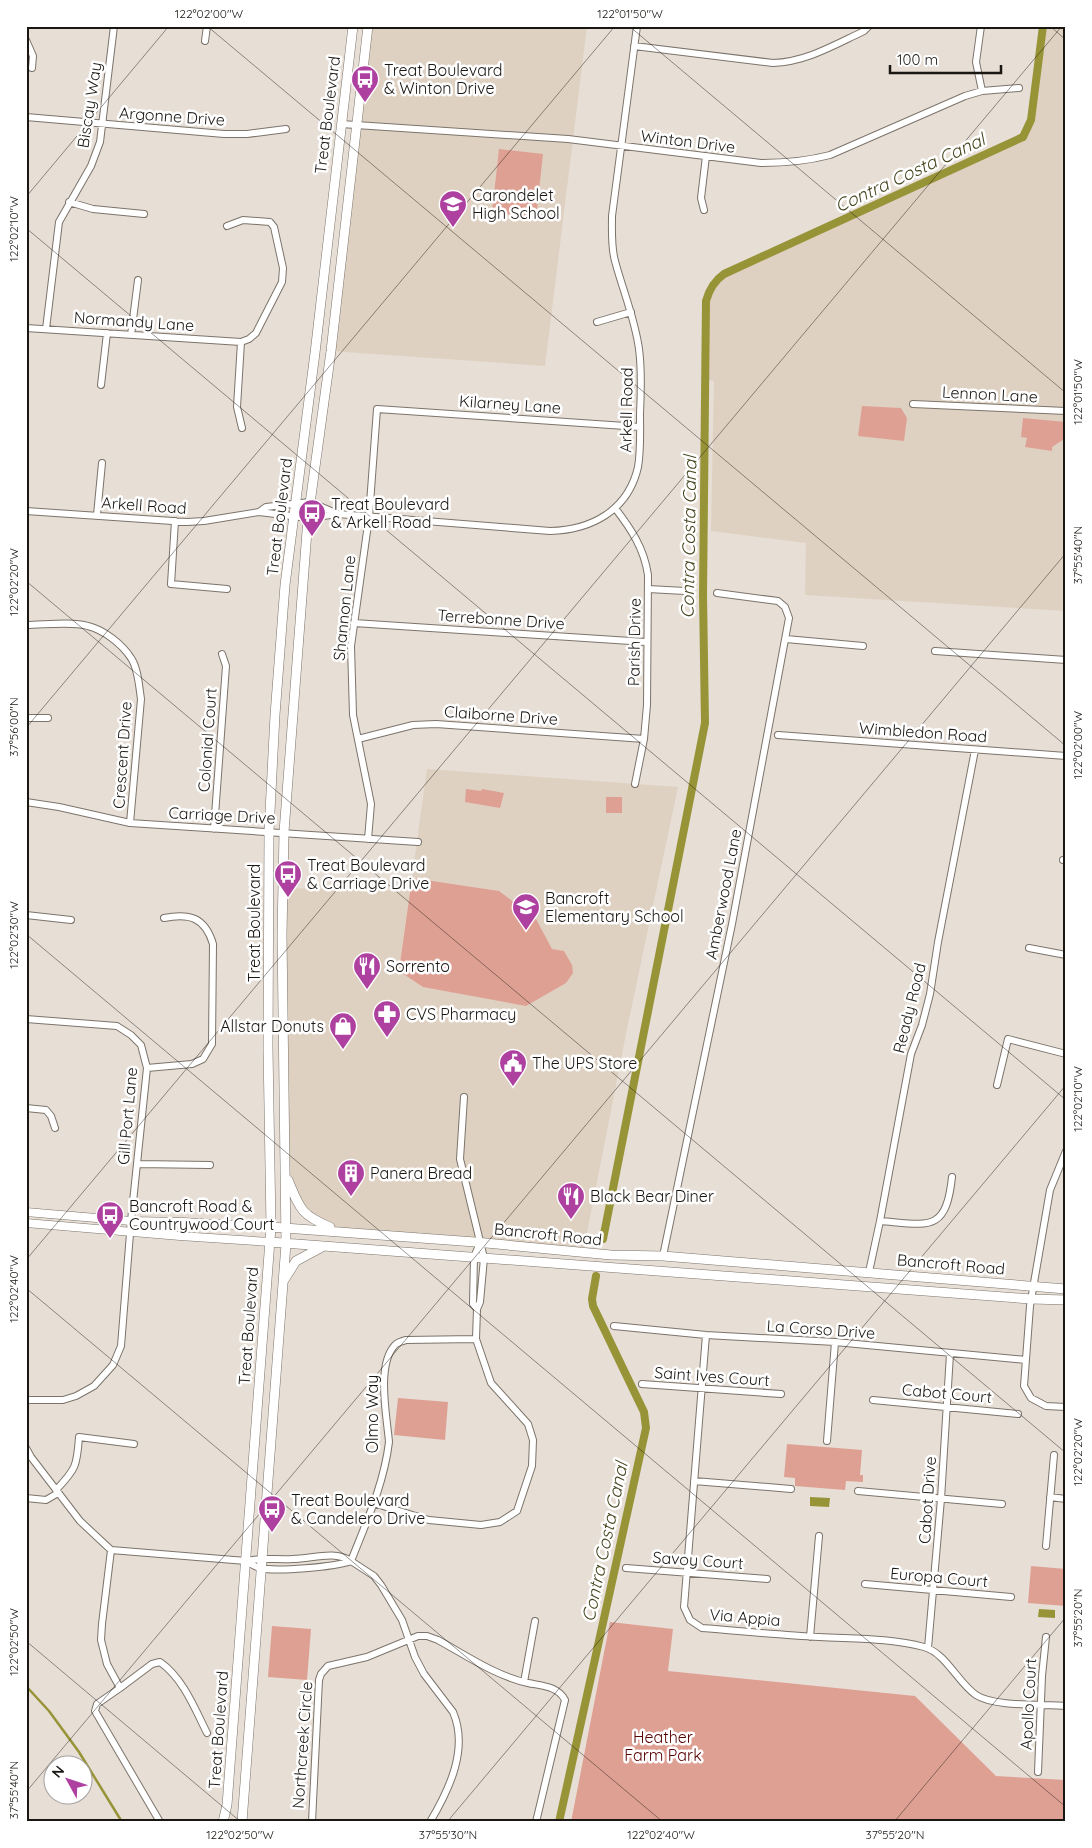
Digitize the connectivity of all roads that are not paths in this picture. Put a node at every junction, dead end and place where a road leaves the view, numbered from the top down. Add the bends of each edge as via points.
1 (114, 26) edge
2 (207, 26) edge
3 (353, 26) edge
4 (368, 26) edge
5 (637, 26) edge
6 (869, 26) edge
7 (981, 26) edge
8 (26, 40) edge
9 (205, 42) dead end
10 (634, 46) junction
11 (32, 68) dead end
12 (1019, 88) dead end
13 (982, 91) junction
14 (26, 117) edge
15 (341, 124) junction
16 (102, 125) junction
17 (355, 125) junction
18 (286, 129) dead end
19 (621, 147) junction
20 (706, 156) junction
21 (69, 202) junction
22 (704, 210) dead end
23 (144, 214) dead end
24 (227, 226) dead end
25 (138, 280) dead end
26 (631, 312) junction
27 (597, 322) dead end
28 (26, 328) edge
29 (46, 329) junction
30 (107, 333) junction
31 (131, 335) junction
32 (241, 342) junction
33 (101, 385) dead end
34 (913, 404) dead end
35 (377, 409) joint
36 (1066, 411) edge
37 (640, 427) junction
38 (242, 428) dead end
39 (102, 463) dead end
40 (310, 502) junction
41 (294, 504) junction
42 (616, 508) junction
43 (26, 511) edge
44 (258, 512) junction
45 (338, 514) junction
46 (97, 516) junction
47 (293, 517) junction
48 (369, 517) junction
49 (308, 518) junction
50 (175, 521) junction
51 (227, 589) dead end
52 (648, 589) junction
53 (685, 591) dead end
54 (717, 593) dead end
55 (354, 623) junction
56 (26, 626) edge
57 (786, 639) junction
58 (646, 642) junction
59 (863, 646) dead end
60 (935, 651) dead end
61 (222, 654) dead end
62 (1066, 660) edge
63 (26, 718) edge
64 (48, 718) dead end
65 (778, 735) dead end
66 (358, 738) junction
67 (644, 739) junction
68 (975, 750) junction
69 (1066, 756) edge
70 (636, 784) dead end
71 (26, 802) edge
72 (130, 822) junction
73 (214, 829) junction
74 (269, 832) junction
75 (284, 832) junction
76 (368, 839) junction
77 (418, 842) dead end
78 (26, 916) edge
79 (164, 918) dead end
80 (71, 920) dead end
81 (1029, 948) dead end
82 (1066, 955) edge
83 (26, 1019) edge
84 (1066, 1054) edge
85 (147, 1068) junction
86 (997, 1085) dead end
87 (464, 1096) dead end
88 (26, 1108) edge
89 (55, 1128) dead end
90 (1066, 1151) edge
91 (138, 1164) junction
92 (210, 1165) dead end
93 (286, 1174) junction
94 (952, 1176) dead end
95 (26, 1212) edge
96 (131, 1221) junction
97 (880, 1221) junction
98 (26, 1223) edge
99 (271, 1226) junction
100 (286, 1226) junction
101 (340, 1231) junction
102 (130, 1232) junction
103 (270, 1242) junction
104 (480, 1243) junction
105 (286, 1244) junction
106 (322, 1246) junction
107 (663, 1256) junction
108 (474, 1257) junction
109 (484, 1258) junction
110 (638, 1269) junction
111 (869, 1272) junction
112 (283, 1283) junction
113 (1033, 1287) junction
114 (1066, 1289) edge
115 (1031, 1299) junction
116 (1066, 1300) edge
117 (477, 1309) junction
118 (614, 1326) dead end
119 (706, 1335) junction
120 (476, 1339) junction
121 (835, 1342) junction
122 (950, 1354) junction
123 (1026, 1360) junction
124 (642, 1384) dead end
125 (700, 1390) junction
126 (781, 1394) dead end
127 (26, 1400) edge
128 (873, 1400) dead end
129 (947, 1406) junction
130 (1066, 1407) edge
131 (1018, 1414) dead end
132 (827, 1441) dead end
133 (134, 1444) dead end
134 (26, 1448) edge
135 (1054, 1455) dead end
136 (694, 1481) junction
137 (791, 1489) dead end
138 (57, 1491) junction
139 (858, 1491) dead end
140 (1050, 1497) junction
141 (26, 1498) edge
142 (941, 1498) junction
143 (1066, 1499) edge
144 (373, 1503) junction
145 (1002, 1504) dead end
146 (819, 1536) dead end
147 (1046, 1546) dead end
148 (111, 1550) junction
149 (262, 1558) junction
150 (246, 1561) junction
151 (351, 1562) junction
152 (261, 1568) junction
153 (626, 1568) dead end
154 (687, 1573) junction
155 (767, 1579) dead end
156 (866, 1584) dead end
157 (933, 1591) junction
158 (1011, 1597) dead end
159 (535, 1620) dead end
160 (810, 1637) junction
161 (1046, 1637) dead end
162 (409, 1639) junction
163 (928, 1648) junction
164 (524, 1682) junction
165 (120, 1688) junction
166 (1041, 1704) junction
167 (1066, 1706) edge
168 (207, 1733) dead end
169 (1038, 1772) dead end
170 (160, 1822) edge
171 (223, 1822) edge
172 (242, 1822) edge
173 (312, 1822) edge
174 (430, 1822) edge
175 (536, 1822) edge

1 - 16 street, Biscay Way
2 - 9 street
3 - 15 main road, Treat Boulevard
4 - 17 main road, Treat Boulevard
5 - 10 street, Arkell Road
6 - 10 street via 803,60 789,63 773,64
7 - 13 street via 976,62
8 - 11 street via 33,56
10 - 19 street, Arkell Road
12 - 13 street, Winton Drive
13 - 20 street, Winton Drive via 813,160 762,163
14 - 16 street, Argonne Drive
15 - 17 street, Winton Drive
15 - 41 main road, Treat Boulevard
16 - 18 street, Argonne Drive via 224,134
16 - 21 street, Biscay Way via 91,166
17 - 19 street, Winton Drive via 562,139
17 - 40 main road, Treat Boulevard
19 - 20 street, Winton Drive
19 - 26 street, Arkell Road via 612,237 615,260
20 - 22 street via 700,198
21 - 23 street via 93,209
21 - 29 street, Biscay Way via 56,235
24 - 32 street via 243,220 270,222 283,268 282,282 256,333
25 - 31 street
26 - 27 street
26 - 37 street, Arkell Road via 641,371
28 - 29 street, Normandy Lane
29 - 30 street, Normandy Lane
30 - 31 street, Normandy Lane
30 - 33 street
31 - 32 street, Normandy Lane
32 - 38 street via 237,407
34 - 36 street, Lennon Lane
35 - 37 street, Kilarney Lane
35 - 48 street, Shannon Lane
37 - 42 street, Arkell Road via 637,469
39 - 46 street
40 - 41 street, Arkell Road
40 - 45 street, Arkell Road
40 - 49 main road, Treat Boulevard
41 - 44 street, Arkell Road via 266,507
41 - 47 main road, Treat Boulevard
42 - 48 street, Arkell Road via 600,520 567,530 550,531
42 - 52 street, Parish Drive via 639,542 645,558
43 - 46 street, Arkell Road
44 - 47 street, Arkell Road
44 - 50 street, Arkell Road via 204,521
45 - 48 street, Arkell Road
45 - 49 street, Arkell Road
46 - 50 street, Arkell Road
47 - 49 street, Arkell Road
47 - 74 main road, Treat Boulevard via 278,668
48 - 55 street, Shannon Lane
49 - 75 main road, Treat Boulevard
50 - 51 street via 171,584
52 - 53 street
52 - 58 street, Parish Drive
54 - 57 street, Amberwood Lane via 782,603 789,618
55 - 58 street, Terrebonne Drive
55 - 66 street, Shannon Lane via 351,672 353,715
56 - 72 street, Crescent Drive via 88,626 112,638 132,658 141,699
57 - 59 street
57 - 107 street, Amberwood Lane via 732,924
58 - 67 street, Parish Drive
60 - 62 street
61 - 73 street, Colonial Court via 226,666
63 - 64 street
65 - 68 street, Wimbledon Road
66 - 67 street, Claiborne Drive via 412,725 436,724
66 - 76 street, Shannon Lane via 371,804
67 - 70 street, Parish Drive
68 - 69 street, Wimbledon Road
68 - 97 street, Ready Road via 930,994 911,1054
71 - 72 street, Carriage Drive
72 - 73 street, Carriage Drive
73 - 74 street, Carriage Drive
74 - 75 street, Carriage Drive
74 - 99 main road, Treat Boulevard
75 - 76 street, Carriage Drive
75 - 93 main road, Treat Boulevard via 282,935
76 - 77 street, Carriage Drive
78 - 80 street
79 - 85 street via 178,915 195,918 209,932 213,944 212,1044 204,1060
81 - 82 street
83 - 85 street, Gill Port Lane via 117,1026 141,1045
84 - 86 street via 1008,1038
85 - 91 street, Gill Port Lane
87 - 104 street via 460,1159
88 - 89 street via 46,1110
90 - 113 street via 1050,1190
91 - 92 street
91 - 96 street, Gill Port Lane
93 - 100 main road, Treat Boulevard
93 - 101 main road via 305,1214
94 - 97 street via 950,1199 944,1214 932,1222
95 - 96 street, Bancroft Road
96 - 99 street, Bancroft Road
96 - 102 street, Gill Port Lane
97 - 111 street, Ready Road
98 - 102 street, Bancroft Road
99 - 100 main road, Bancroft Road
99 - 103 main road, Treat Boulevard
100 - 101 main road, Bancroft Road
100 - 105 main road, Treat Boulevard
101 - 104 main road, Bancroft Road
102 - 103 street, Bancroft Road
102 - 127 street, Gill Port Lane via 121,1346 113,1365 94,1386 76,1396 63,1400
103 - 105 main road, Bancroft Road
103 - 150 main road, Treat Boulevard
104 - 107 main road, Bancroft Road via 611,1255
104 - 108 street
104 - 109 street
105 - 106 main road, Bancroft Road
105 - 112 main road, Treat Boulevard
106 - 108 main road, Bancroft Road
106 - 112 main road via 296,1261
107 - 110 main road via 660,1264
107 - 111 main road, Bancroft Road
108 - 109 main road, Bancroft Road
108 - 117 street via 473,1304
109 - 110 main road, Bancroft Road
109 - 117 street
110 - 115 main road, Bancroft Road
111 - 113 main road, Bancroft Road
112 - 149 main road, Treat Boulevard
113 - 114 main road, Bancroft Road
113 - 115 street
115 - 116 main road, Bancroft Road
115 - 123 street
117 - 120 street
118 - 119 street, La Corso Drive
119 - 121 street, La Corso Drive
119 - 125 street, Via Appia
120 - 144 street, Olmo Way via 406,1340 396,1343 389,1354 384,1376 389,1442 384,1472
120 - 144 street via 491,1383 528,1424 533,1440 532,1466 517,1510 500,1522 481,1525 429,1520
121 - 122 street, La Corso Drive
121 - 132 street
122 - 123 street, La Corso Drive
122 - 129 street, Cabot Drive
123 - 130 street via 1024,1386 1032,1398 1046,1406
124 - 125 street, Saint Ives Court
125 - 126 street, Saint Ives Court
125 - 136 street, Via Appia
128 - 129 street, Cabot Court
129 - 131 street, Cabot Court
129 - 142 street, Cabot Drive
133 - 138 street via 79,1437 77,1463
134 - 138 street
135 - 140 street
136 - 137 street
136 - 154 street, Via Appia
138 - 141 street via 46,1500
138 - 148 street via 80,1521
139 - 142 street
140 - 143 street
140 - 147 street
142 - 145 street
142 - 157 street, Cabot Drive
144 - 151 street, Olmo Way
146 - 160 street
148 - 150 street
148 - 165 street via 102,1640 107,1664
149 - 150 street
149 - 151 street via 294,1560 343,1556
149 - 152 main road, Treat Boulevard
150 - 152 street
150 - 171 main road, Treat Boulevard
151 - 152 street via 309,1568
151 - 162 street via 374,1576 381,1585 402,1620
152 - 172 main road, Treat Boulevard
153 - 154 street, Savoy Court
154 - 155 street, Savoy Court
154 - 160 street, Via Appia via 684,1607 696,1625
156 - 157 street, Europa Court
157 - 158 street, Europa Court
157 - 163 street, Cabot Drive
159 - 164 street
160 - 163 street, Via Appia via 901,1642
161 - 166 street, Apollo Court
162 - 164 street, Northcreek Circle via 426,1636 438,1640
162 - 173 street, Northcreek Circle via 367,1657 328,1666 321,1674 318,1680
162 - 174 street via 424,1674 453,1712 458,1729 453,1776
163 - 166 street, Via Appia via 946,1662 958,1679 977,1696 998,1704
164 - 175 street, Northcreek Circle via 558,1690 565,1700
165 - 168 street via 152,1664 160,1662 168,1667 188,1696
165 - 170 street via 97,1704 96,1711
166 - 167 street, Via Appia
166 - 169 street, Apollo Court

